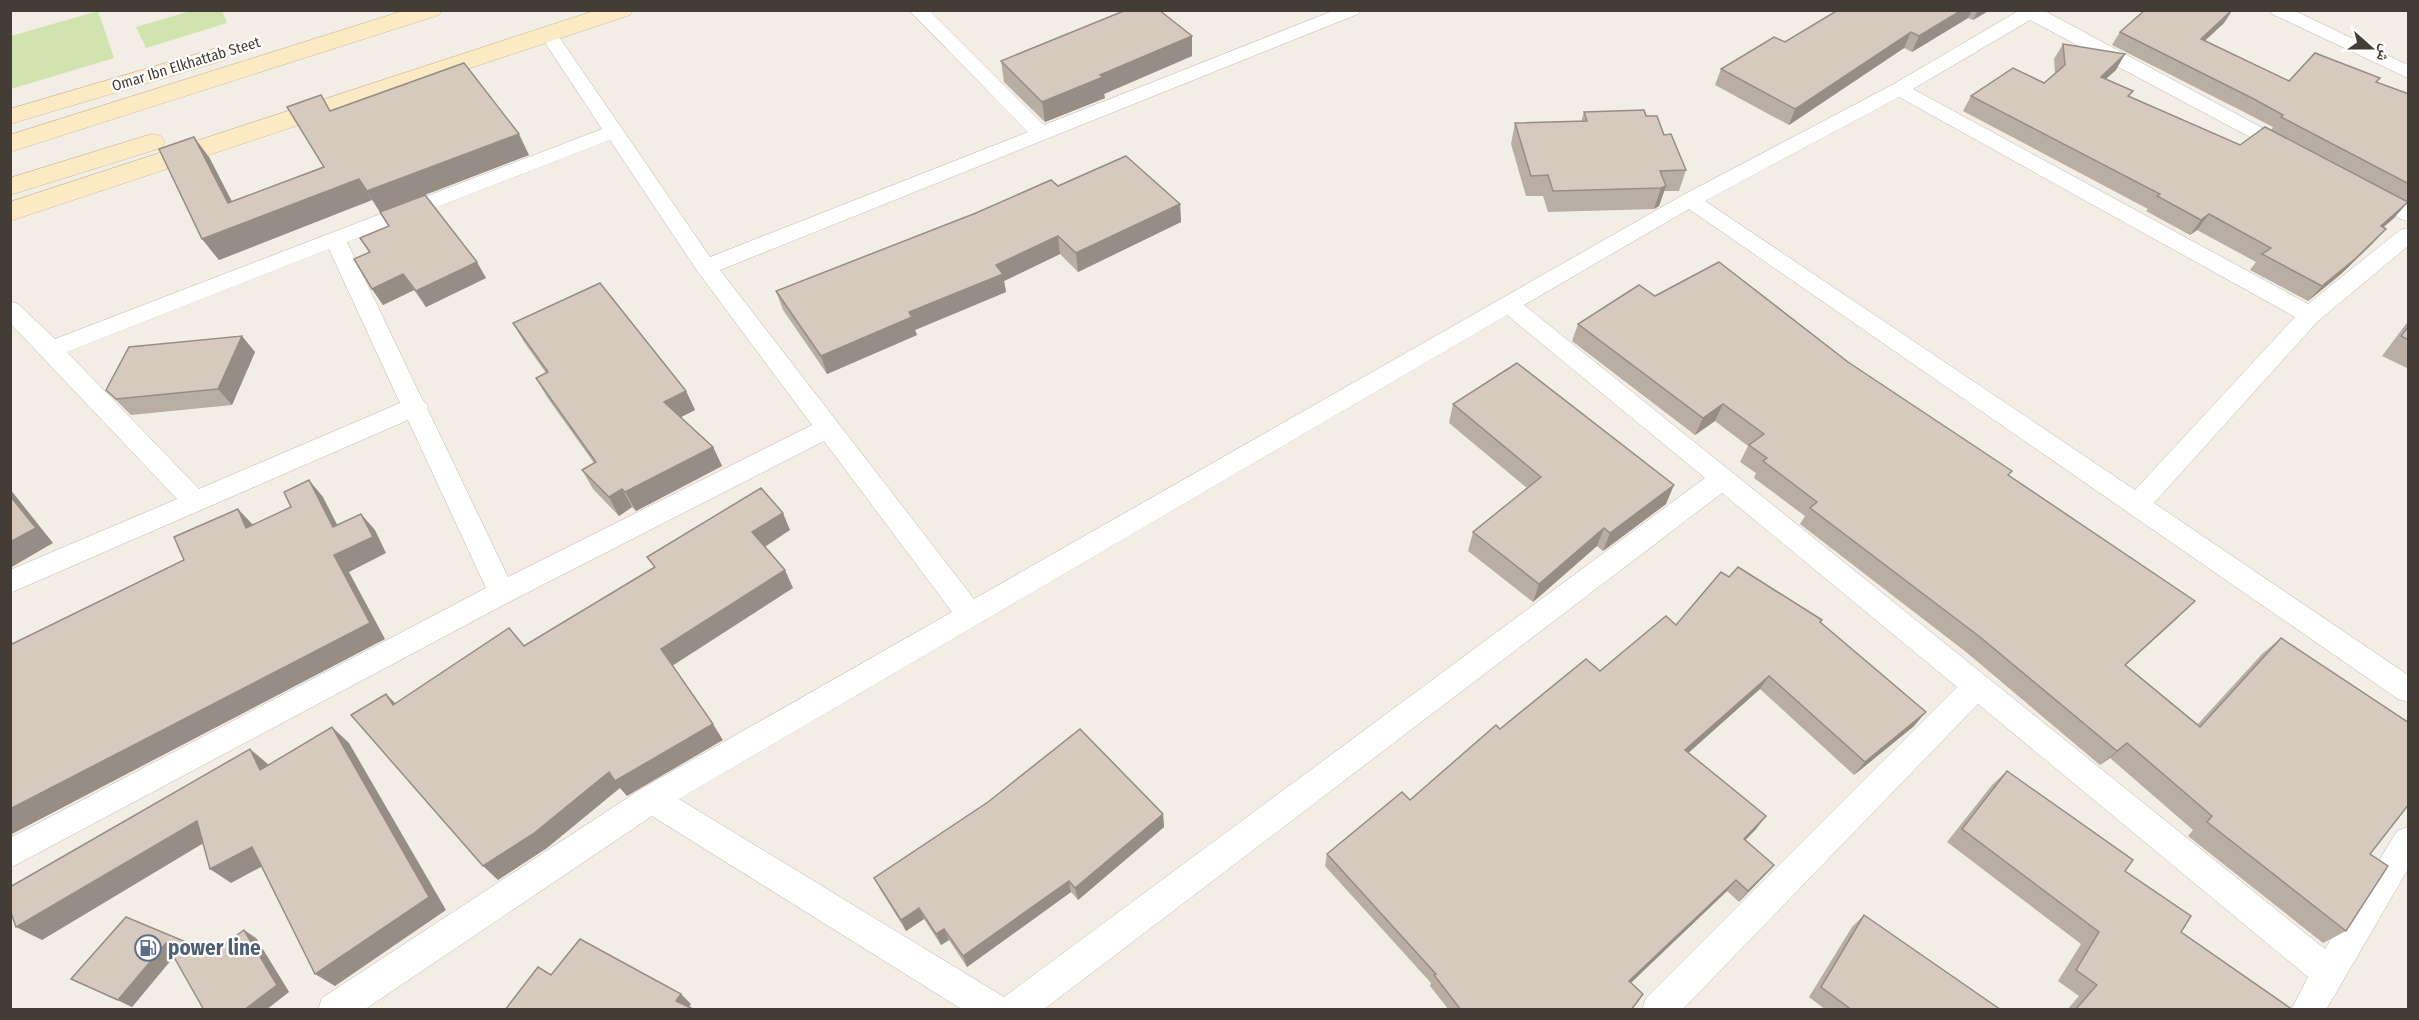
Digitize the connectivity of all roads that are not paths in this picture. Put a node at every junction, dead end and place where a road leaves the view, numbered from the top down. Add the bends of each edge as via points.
1 (362, 10) edge
2 (431, 10) edge
3 (555, 10) edge
4 (622, 10) edge
5 (1352, 10) edge
6 (2278, 10) edge
7 (2032, 12) edge
8 (928, 13) edge
9 (549, 35) junction
10 (2409, 72) edge
11 (1899, 89) junction
12 (10, 117) edge
13 (614, 131) junction
14 (1041, 134) junction
15 (10, 144) edge
16 (180, 145) junction
17 (2303, 158) edge
18 (2356, 186) edge
19 (10, 187) edge
20 (1690, 200) junction
21 (10, 212) edge
22 (2409, 214) edge
23 (2409, 235) edge
24 (335, 240) junction
25 (706, 267) junction
26 (1508, 304) junction
27 (10, 309) edge
28 (2310, 315) junction
29 (51, 349) junction
30 (416, 406) junction
31 (828, 428) junction
32 (1722, 479) junction
33 (195, 501) junction
34 (2137, 505) junction
35 (10, 582) edge
36 (502, 593) junction
37 (969, 614) junction
38 (1977, 685) junction
39 (2409, 690) edge
40 (652, 799) junction
41 (2409, 841) edge
42 (10, 854) edge
43 (2329, 973) junction
44 (334, 1010) edge
45 (994, 1010) edge
46 (1015, 1010) edge
47 (1658, 1010) edge
48 (2307, 1010) edge

1 - 12 main road, Omar Ibn Elkhattab Steet
2 - 15 main road
3 - 16 main road
4 - 9 main road
5 - 14 street
6 - 10 street
7 - 11 street
7 - 17 street
8 - 14 street
9 - 13 street
9 - 16 main road
11 - 20 street
11 - 28 street
13 - 24 street
13 - 25 street
14 - 25 street
16 - 19 main road
16 - 21 main road
18 - 22 street
20 - 26 street
20 - 34 street
23 - 28 street
24 - 29 street
24 - 30 street
25 - 31 street
26 - 32 street
26 - 37 street
27 - 29 street
28 - 34 street
29 - 33 street
30 - 33 street
30 - 36 street
31 - 36 street
31 - 37 street
32 - 38 street
32 - 46 street
33 - 35 street
34 - 39 street
36 - 42 street
37 - 40 street
38 - 43 street
38 - 47 street
40 - 44 street
40 - 45 street
41 - 43 street
43 - 48 street

